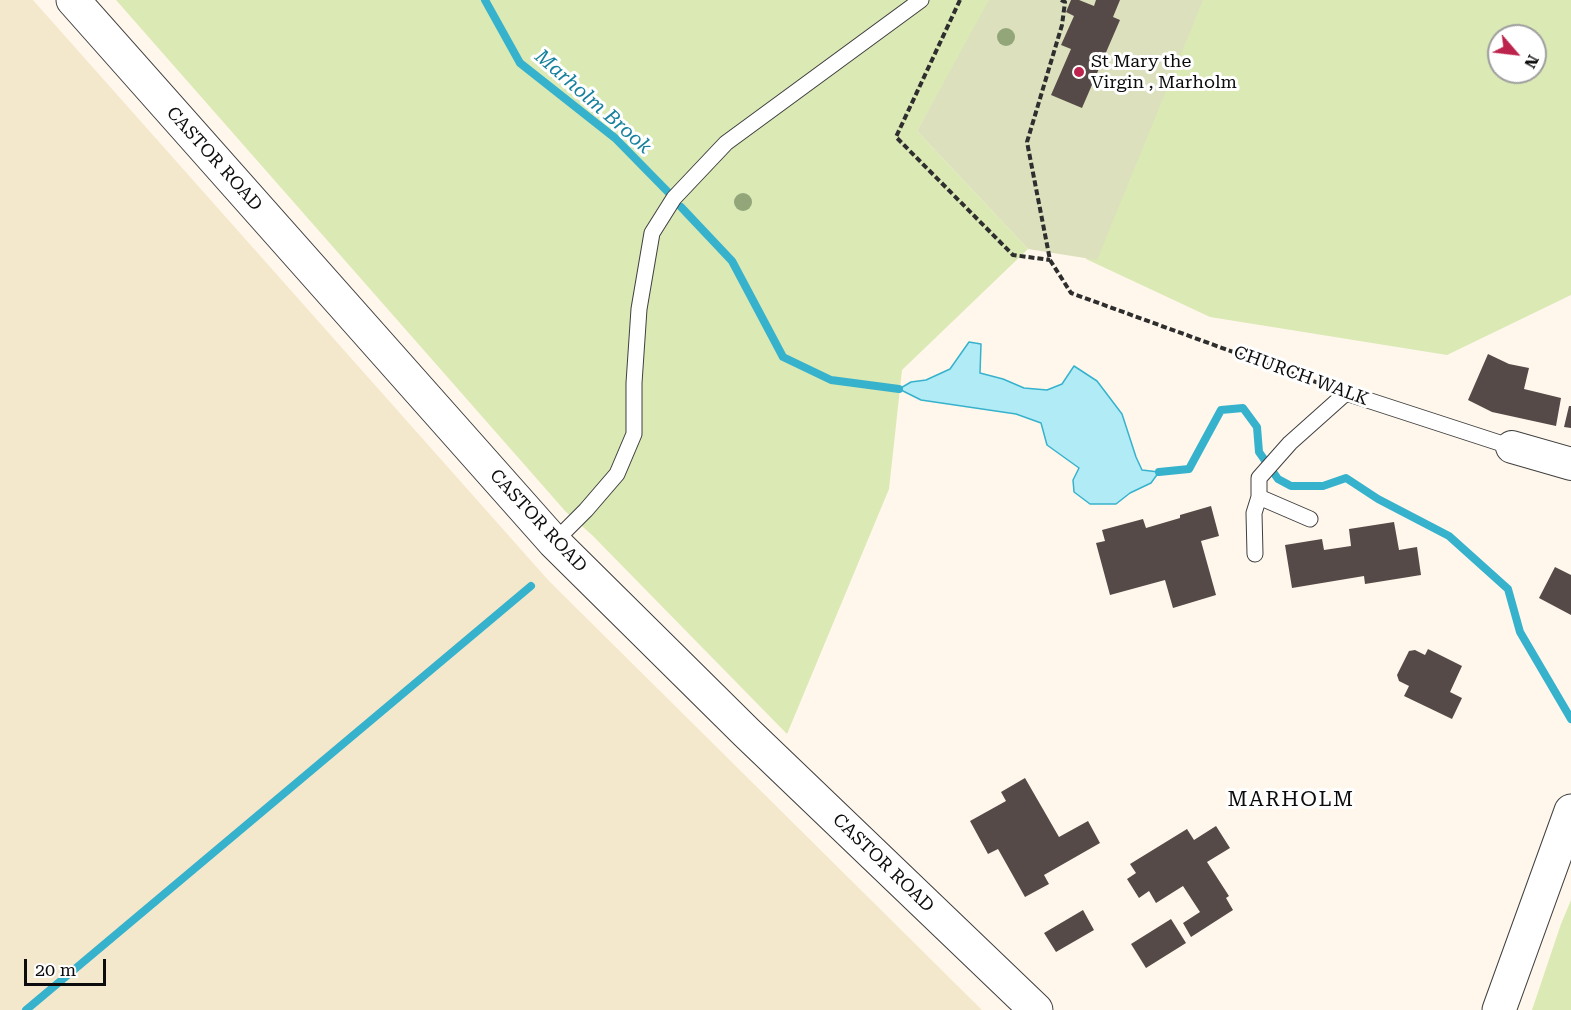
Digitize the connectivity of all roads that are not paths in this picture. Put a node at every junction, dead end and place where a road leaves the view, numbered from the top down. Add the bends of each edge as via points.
1 (73, 0) edge
2 (921, 0) edge
3 (1512, 447) joint
4 (1571, 464) edge
5 (1259, 497) junction
6 (1310, 519) dead end
7 (554, 542) junction
8 (1255, 554) dead end
9 (1571, 811) edge
10 (1036, 1010) edge
11 (1498, 1010) edge

1 - 7 street, CASTOR ROAD
2 - 7 lane via 726,143 674,198 652,233 639,309 634,434 616,474
3 - 4 street, CHURCH WALK
3 - 5 lane, CHURCH WALK via 1346,393 1290,443 1259,478
5 - 6 lane
5 - 8 lane via 1254,513
7 - 10 street, CASTOR ROAD
9 - 11 street

